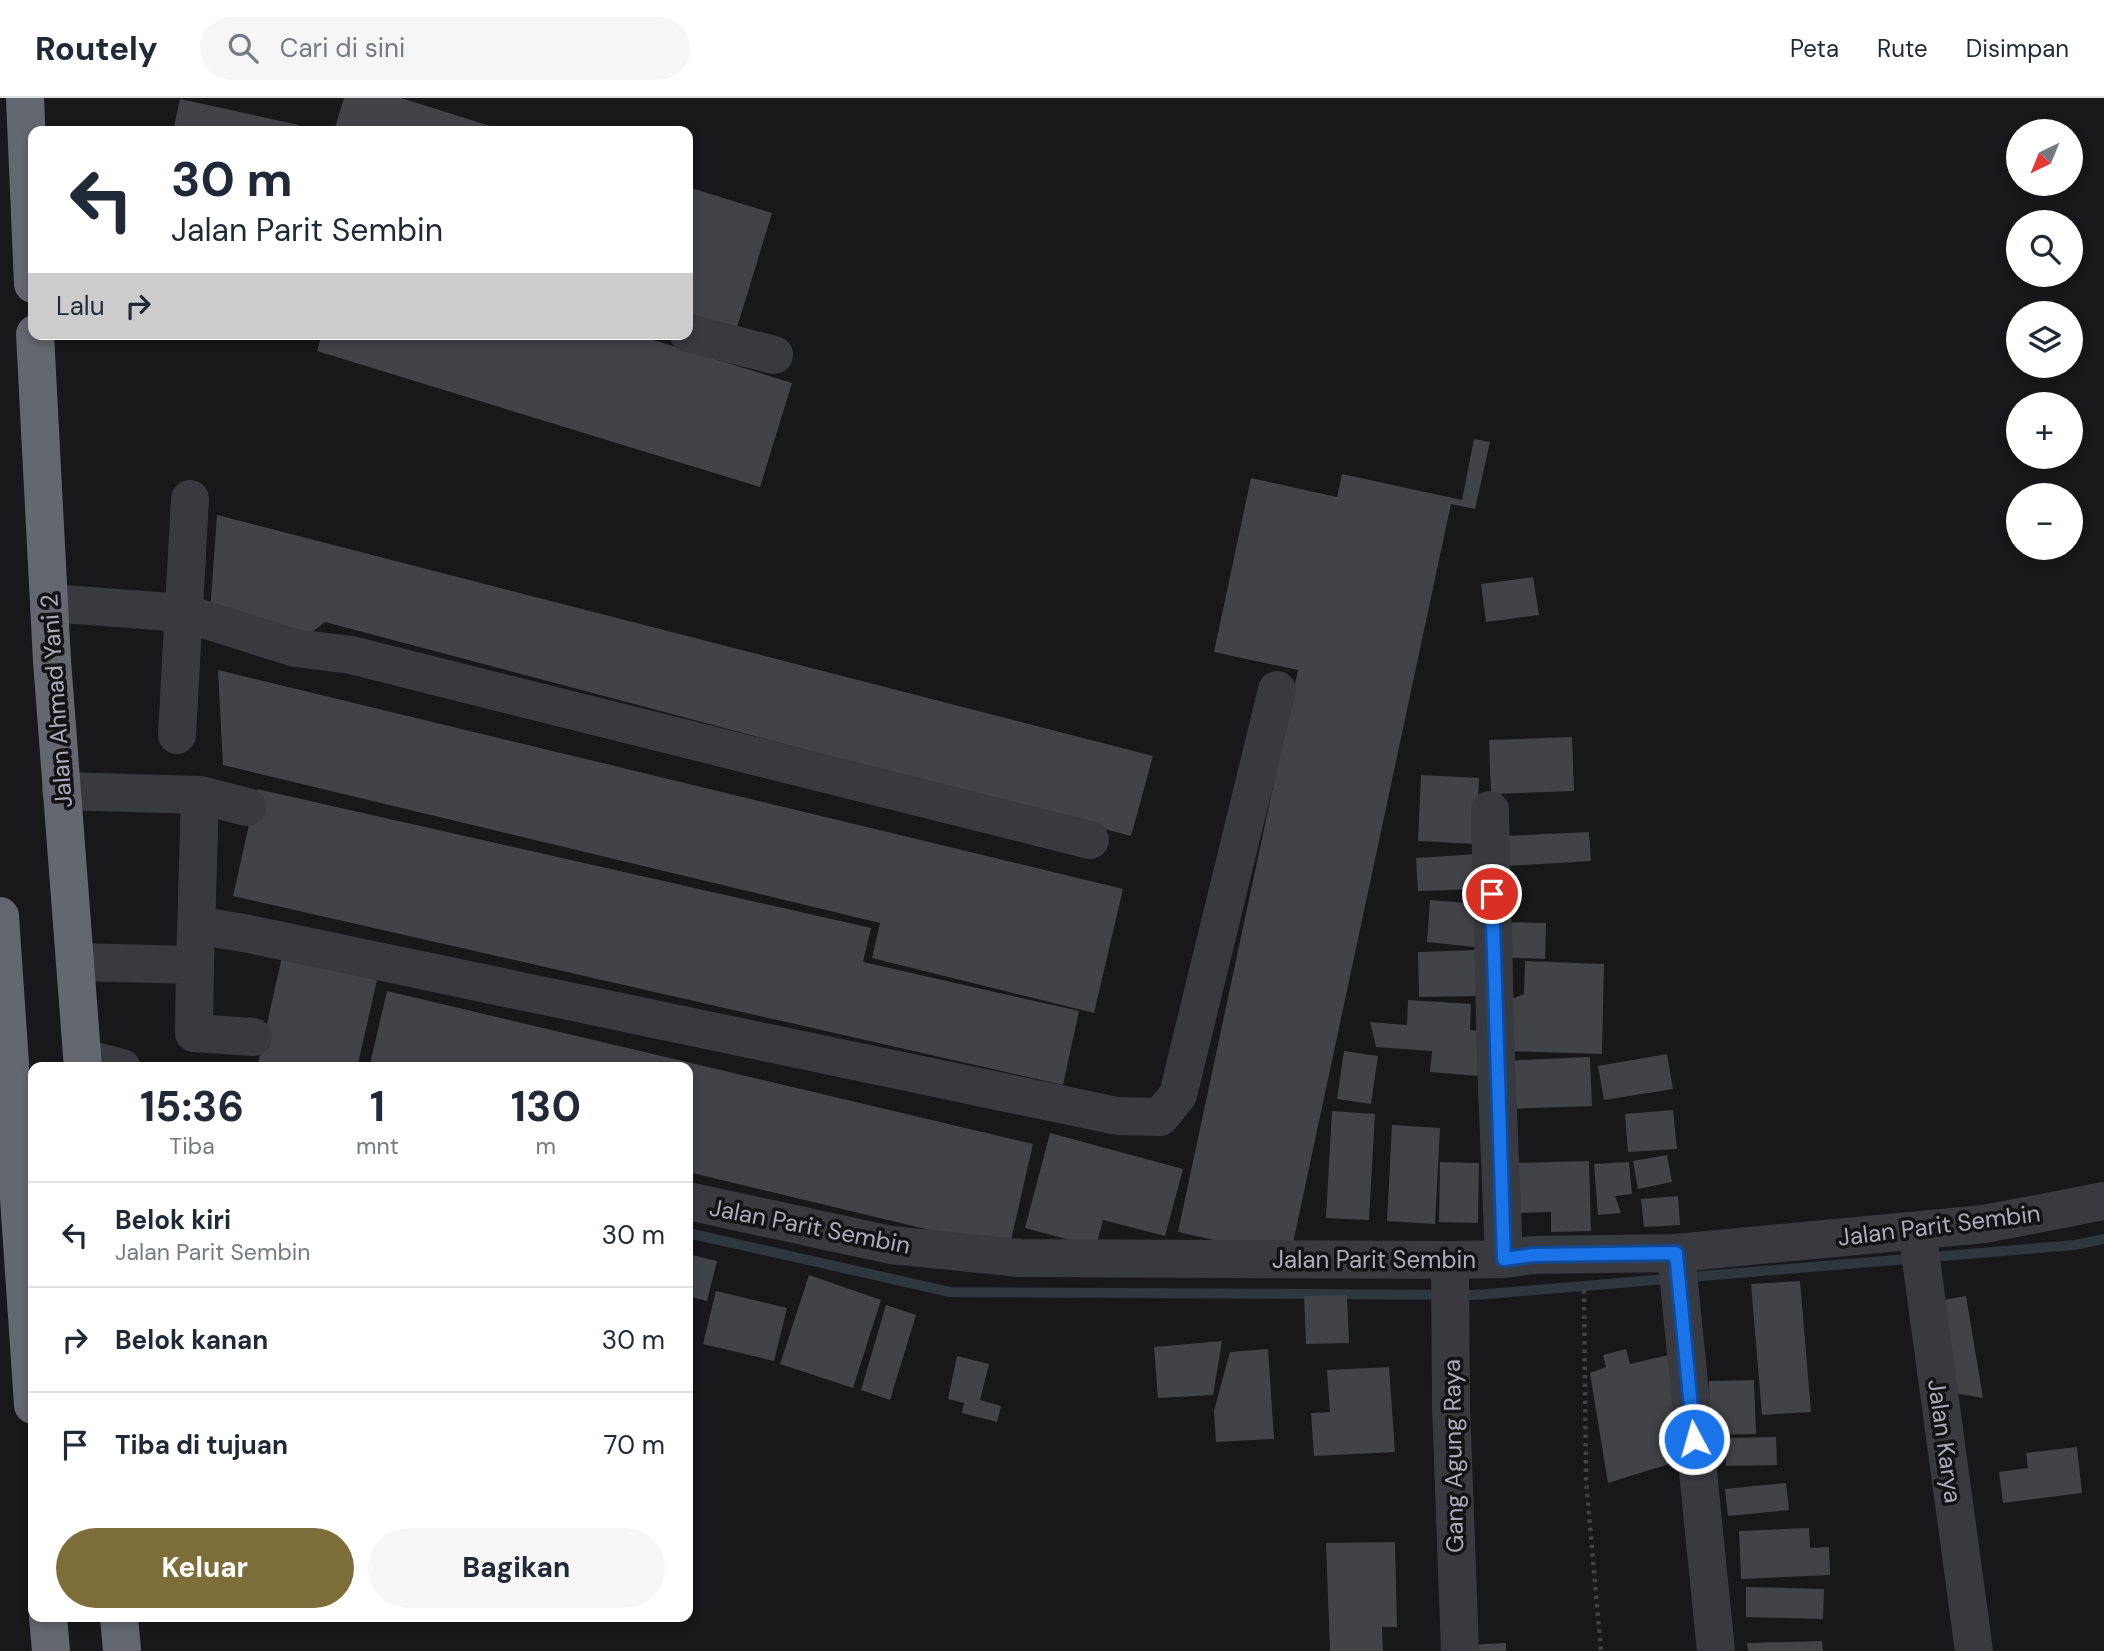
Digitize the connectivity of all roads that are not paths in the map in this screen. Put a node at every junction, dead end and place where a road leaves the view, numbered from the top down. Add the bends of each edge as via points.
1 (25, 98) edge
2 (28, 130) edge
3 (693, 334) edge
4 (35, 340) edge
5 (774, 355) dead end
6 (190, 499) dead end
7 (49, 603) junction
8 (184, 613) junction
9 (1277, 690) dead end
10 (177, 735) dead end
11 (61, 790) junction
12 (200, 795) junction
13 (247, 807) dead end
14 (1490, 810) dead end
15 (1090, 840) dead end
16 (0, 916) edge
17 (196, 925) junction
18 (75, 962) junction
19 (195, 965) junction
20 (5, 1032) edge
21 (253, 1037) dead end
22 (82, 1062) edge
23 (2104, 1201) edge
24 (693, 1202) edge
25 (1917, 1230) junction
26 (1676, 1253) junction
27 (1504, 1259) junction
28 (1450, 1260) junction
29 (28, 1332) edge
30 (48, 1622) edge
31 (119, 1622) edge
32 (51, 1651) edge
33 (122, 1651) edge
34 (1460, 1651) edge
35 (1716, 1651) edge
36 (1974, 1651) edge

1 - 2 highway
3 - 5 street
4 - 7 highway, Jalan Ahmad Yani 2
6 - 8 street
7 - 8 street
7 - 11 highway, Jalan Ahmad Yani 2
8 - 10 street
8 - 15 street via 295,648 351,655
9 - 17 street via 1178,1096 1160,1116 1117,1116
11 - 12 street
11 - 18 highway, Jalan Ahmad Yani 2
12 - 13 street
12 - 17 street
14 - 27 street
16 - 20 highway
17 - 19 street
18 - 19 street
18 - 22 highway, Jalan Ahmad Yani 2
19 - 21 street via 194,1033
20 - 29 highway
23 - 25 street, Jalan Parit Sembin via 1984,1224
24 - 28 street, Jalan Parit Sembin via 891,1245 1020,1258
25 - 26 street, Jalan Parit Sembin
25 - 36 street, Jalan Karya
26 - 27 street, Jalan Parit Sembin
26 - 35 street
27 - 28 street, Jalan Parit Sembin
28 - 34 street, Gang Agung Raya
30 - 32 highway
31 - 33 highway

